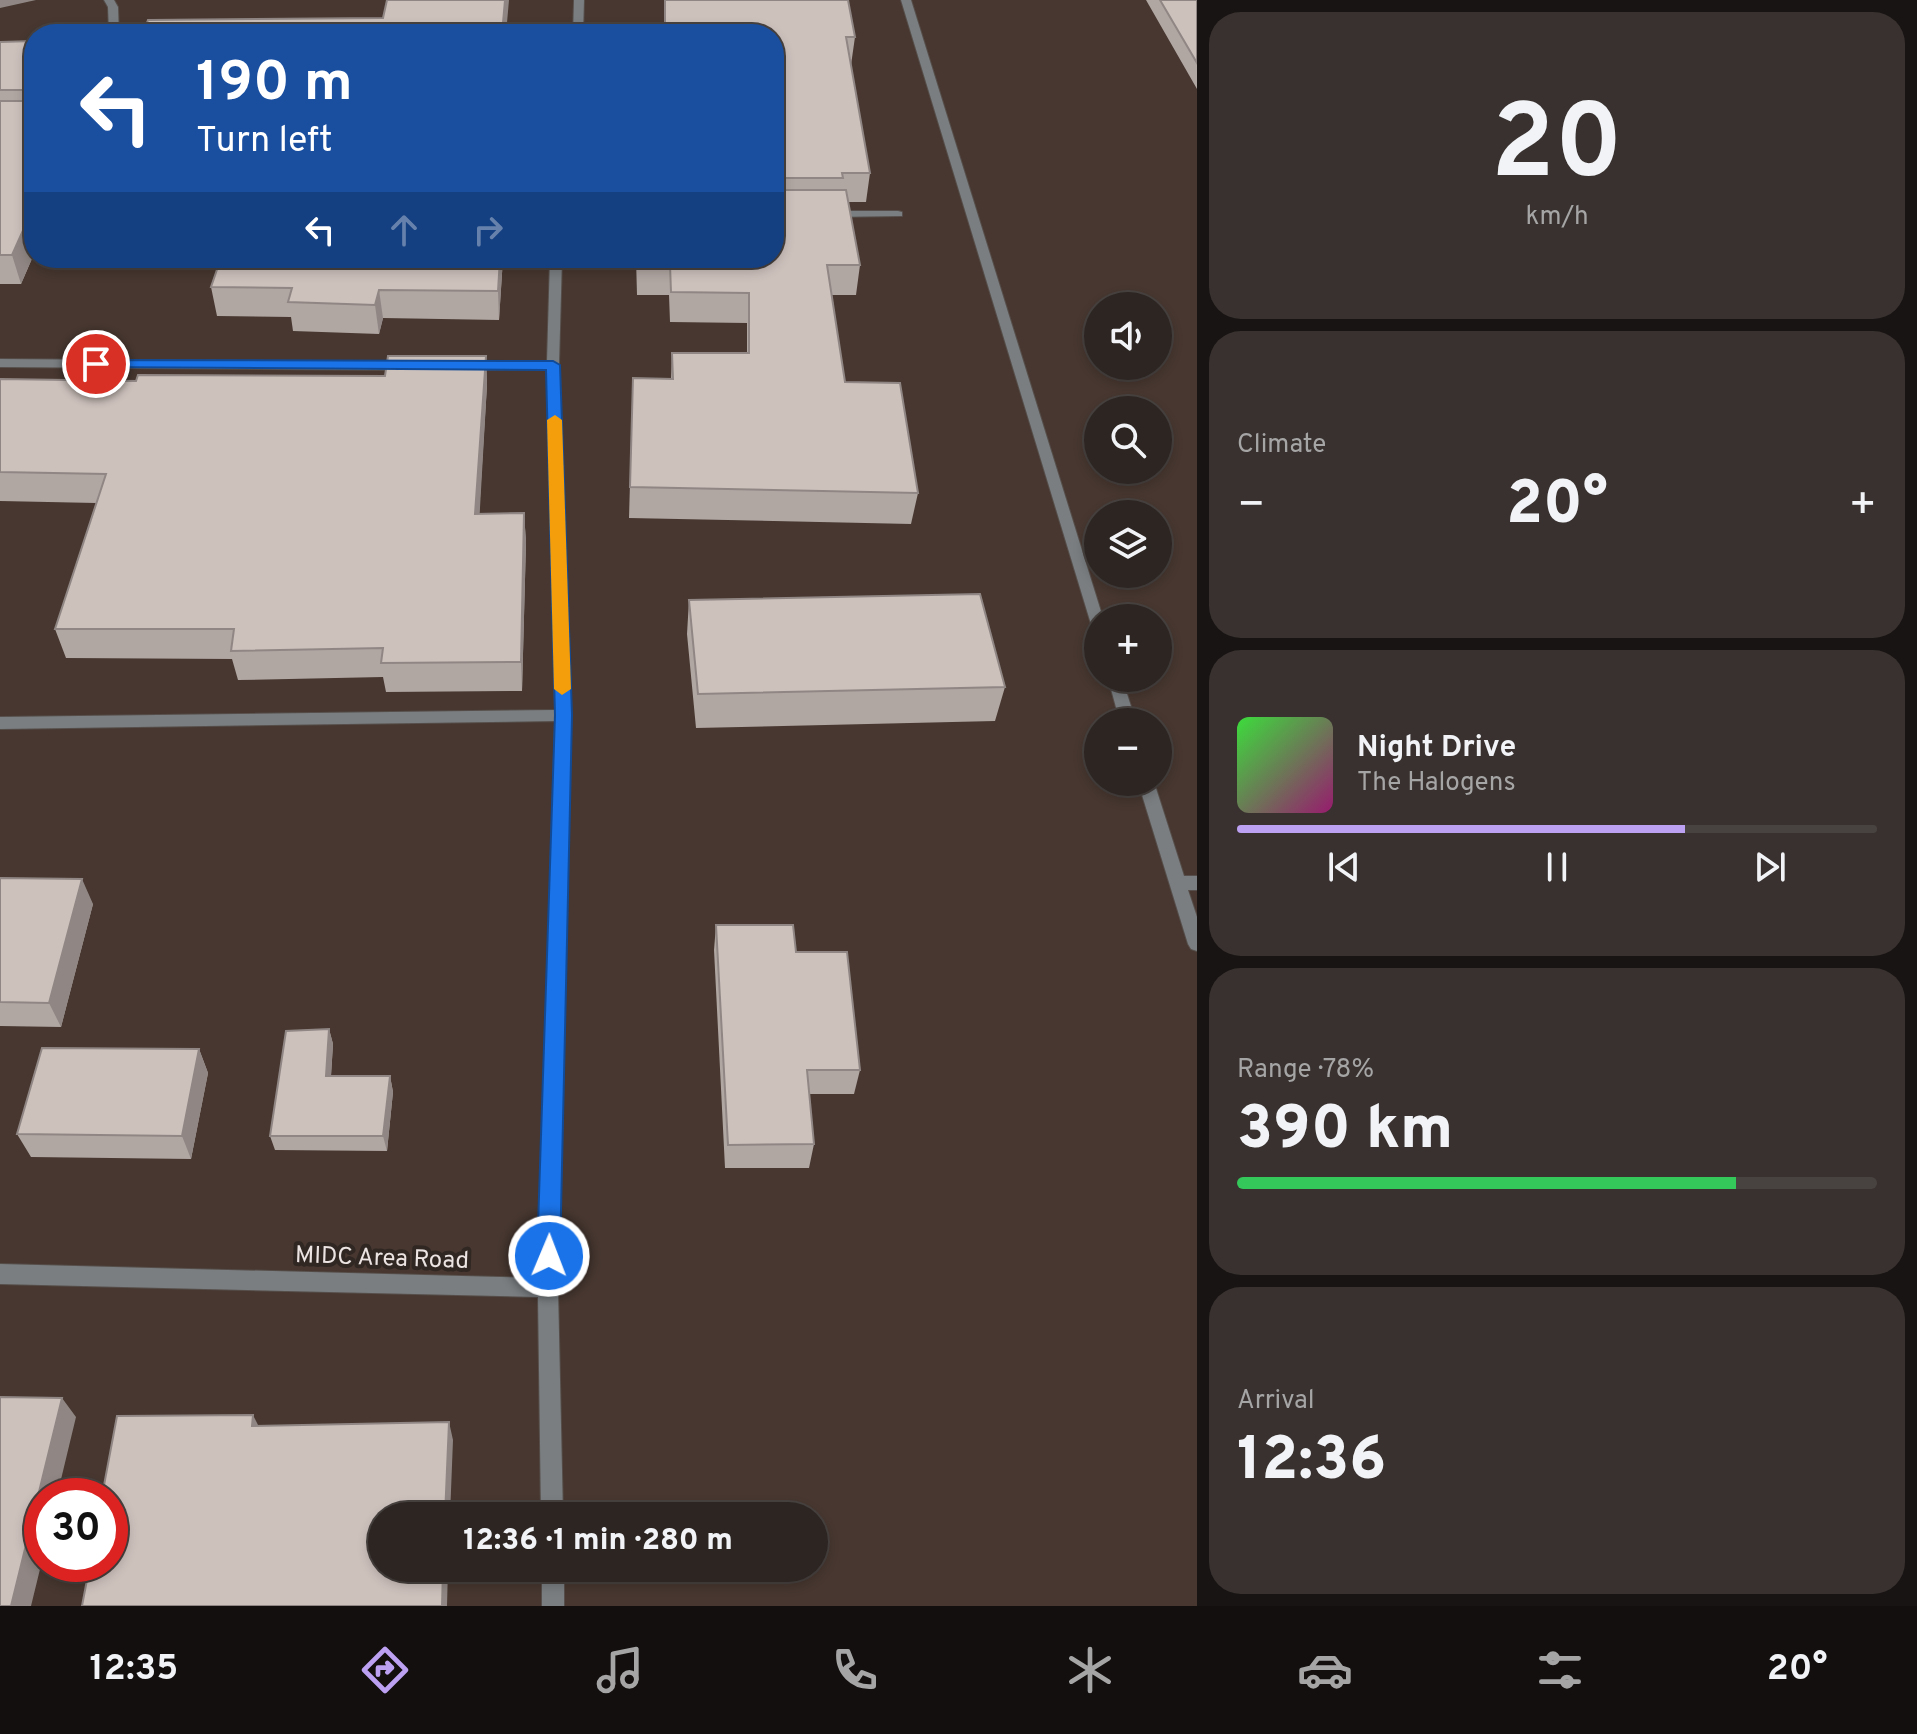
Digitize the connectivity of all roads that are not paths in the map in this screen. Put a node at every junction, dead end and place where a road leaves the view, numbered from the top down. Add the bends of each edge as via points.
1 (109, 0) edge
2 (579, 0) edge
3 (906, 0) edge
4 (114, 24) edge
5 (578, 24) edge
6 (820, 214) edge
7 (898, 214) dead end
8 (556, 268) edge
9 (0, 363) edge
10 (553, 365) junction
11 (428, 366) edge
12 (459, 366) edge
13 (1092, 604) edge
14 (563, 715) junction
15 (0, 723) edge
16 (1150, 796) edge
17 (1177, 883) junction
18 (1197, 883) edge
19 (1197, 944) edge
20 (0, 1274) edge
21 (548, 1288) junction
22 (552, 1502) edge
23 (553, 1582) edge
24 (553, 1606) edge

1 - 4 street
2 - 5 street
3 - 13 street
6 - 7 street
8 - 10 street
9 - 11 street
10 - 12 street
10 - 14 street
14 - 15 street
14 - 21 street
16 - 17 street
17 - 18 street
17 - 19 street
20 - 21 street, MIDC Area Road
21 - 22 street
23 - 24 street

